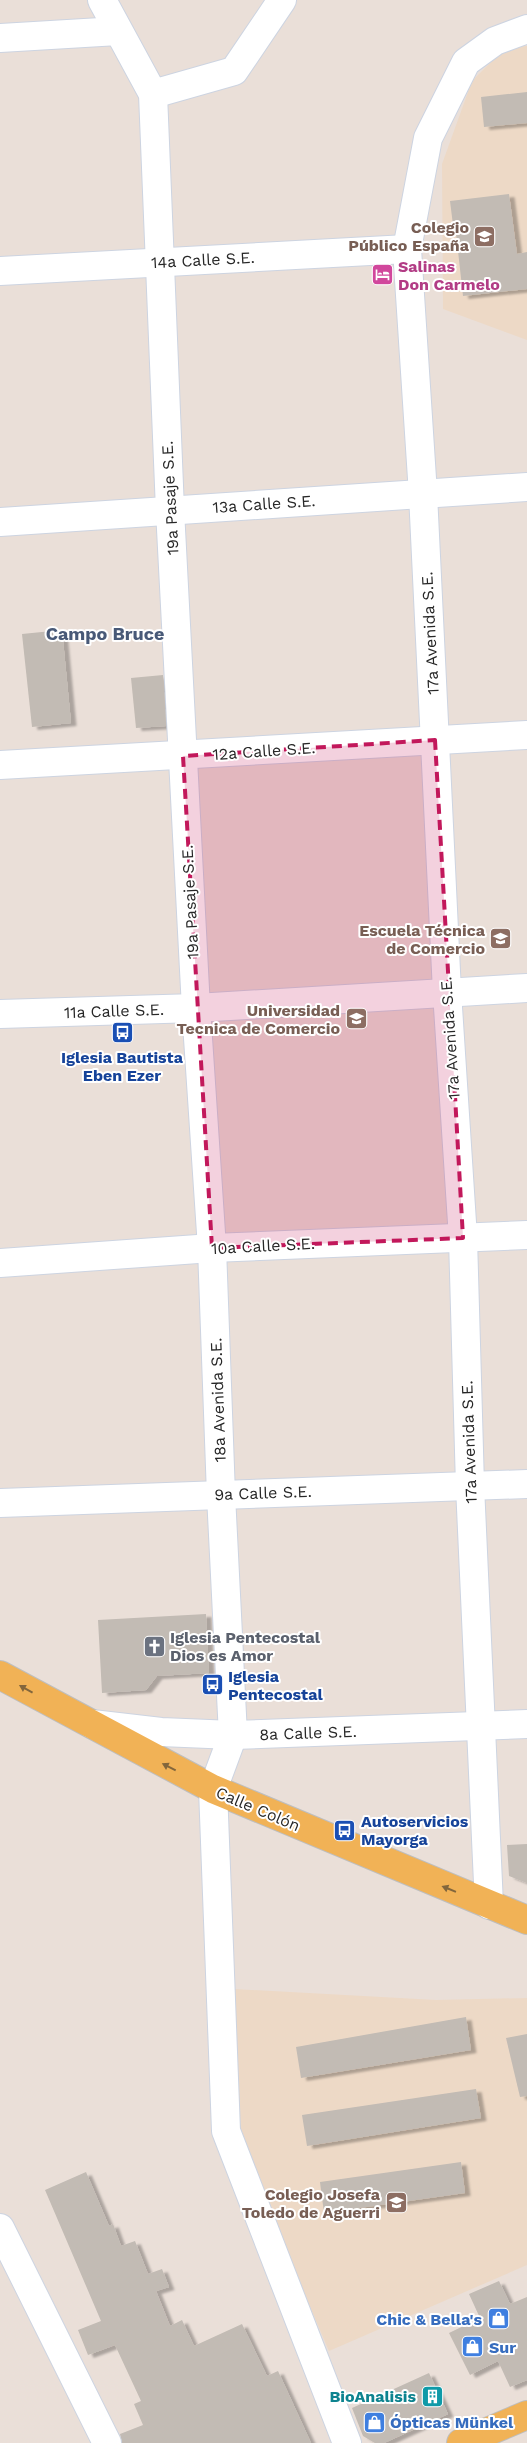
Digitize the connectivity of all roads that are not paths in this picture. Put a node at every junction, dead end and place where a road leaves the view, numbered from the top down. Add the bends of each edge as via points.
1 (102, 0) edge
2 (282, 0) edge
3 (527, 29) edge
4 (118, 31) junction
5 (0, 38) edge
6 (153, 94) junction
7 (407, 249) junction
8 (160, 262) junction
9 (0, 271) edge
10 (527, 487) edge
11 (423, 494) junction
12 (170, 510) junction
13 (0, 522) edge
14 (527, 735) edge
15 (435, 740) junction
16 (183, 756) junction
17 (0, 765) edge
18 (527, 988) edge
19 (447, 992) junction
20 (196, 1008) junction
21 (0, 1014) edge
22 (527, 1235) edge
23 (462, 1238) junction
24 (212, 1248) junction
25 (0, 1263) edge
26 (527, 1484) edge
27 (470, 1486) junction
28 (221, 1495) junction
29 (0, 1503) edge
30 (0, 1675) edge
31 (89, 1724) junction
32 (527, 1724) edge
33 (482, 1726) junction
34 (233, 1735) junction
35 (212, 1789) junction
36 (489, 1905) junction
37 (527, 1920) edge
38 (0, 2228) edge
39 (527, 2415) edge
40 (465, 2442) edge
41 (107, 2443) edge
42 (347, 2443) edge

1 - 4 street, 19a Pasaje S.E.
2 - 6 street via 234,71
3 - 7 street, 17a Avenida S.E. via 495,41 466,62 428,138
4 - 5 street
4 - 6 street, 19a Pasaje S.E.
6 - 8 street, 19a Pasaje S.E.
7 - 8 street, 14a Calle S.E.
7 - 11 street, 17a Avenida S.E.
8 - 9 street, 14a Calle S.E.
8 - 12 street, 19a Pasaje S.E.
10 - 11 street, 13a Calle S.E.
11 - 12 street, 13a Calle S.E.
11 - 15 street, 17a Avenida S.E.
12 - 13 street, 13a Calle S.E.
12 - 16 street, 19a Pasaje S.E.
14 - 15 street, 12a Calle S.E.
15 - 16 street, 12a Calle S.E.
15 - 19 street, 17a Avenida S.E.
16 - 17 street, 12a Calle S.E.
16 - 20 street, 19a Pasaje S.E.
18 - 19 street, 11a Calle S.E.
19 - 20 street, 11a Calle S.E.
19 - 23 street, 17a Avenida S.E.
20 - 21 street, 11a Calle S.E.
20 - 24 street, 18a Avenida S.E.
22 - 23 street, 10a Calle S.E.
23 - 24 street, 10a Calle S.E.
23 - 27 street, 17a Avenida S.E.
24 - 25 street, 10a Calle S.E.
24 - 28 street, 18a Avenida S.E.
26 - 27 street, 9a Calle S.E.
27 - 28 street, 9a Calle S.E.
27 - 33 street, 17a Avenida S.E.
28 - 29 street, 9a Calle S.E.
28 - 34 street, 18a Avenida S.E.
31 -> 30 main road, Calle Colón
31 - 34 street, 8a Calle S.E.
35 -> 31 main road, Calle Colón
32 - 33 street, 8a Calle S.E.
33 - 34 street, 8a Calle S.E.
33 - 36 street, 17a Avenida S.E.
34 - 35 street, 18a Avenida S.E.
36 -> 35 main road, Calle Colón
35 - 42 street via 226,2131
36 - 37 main road, Calle Colón
38 - 41 street
39 - 40 main road

